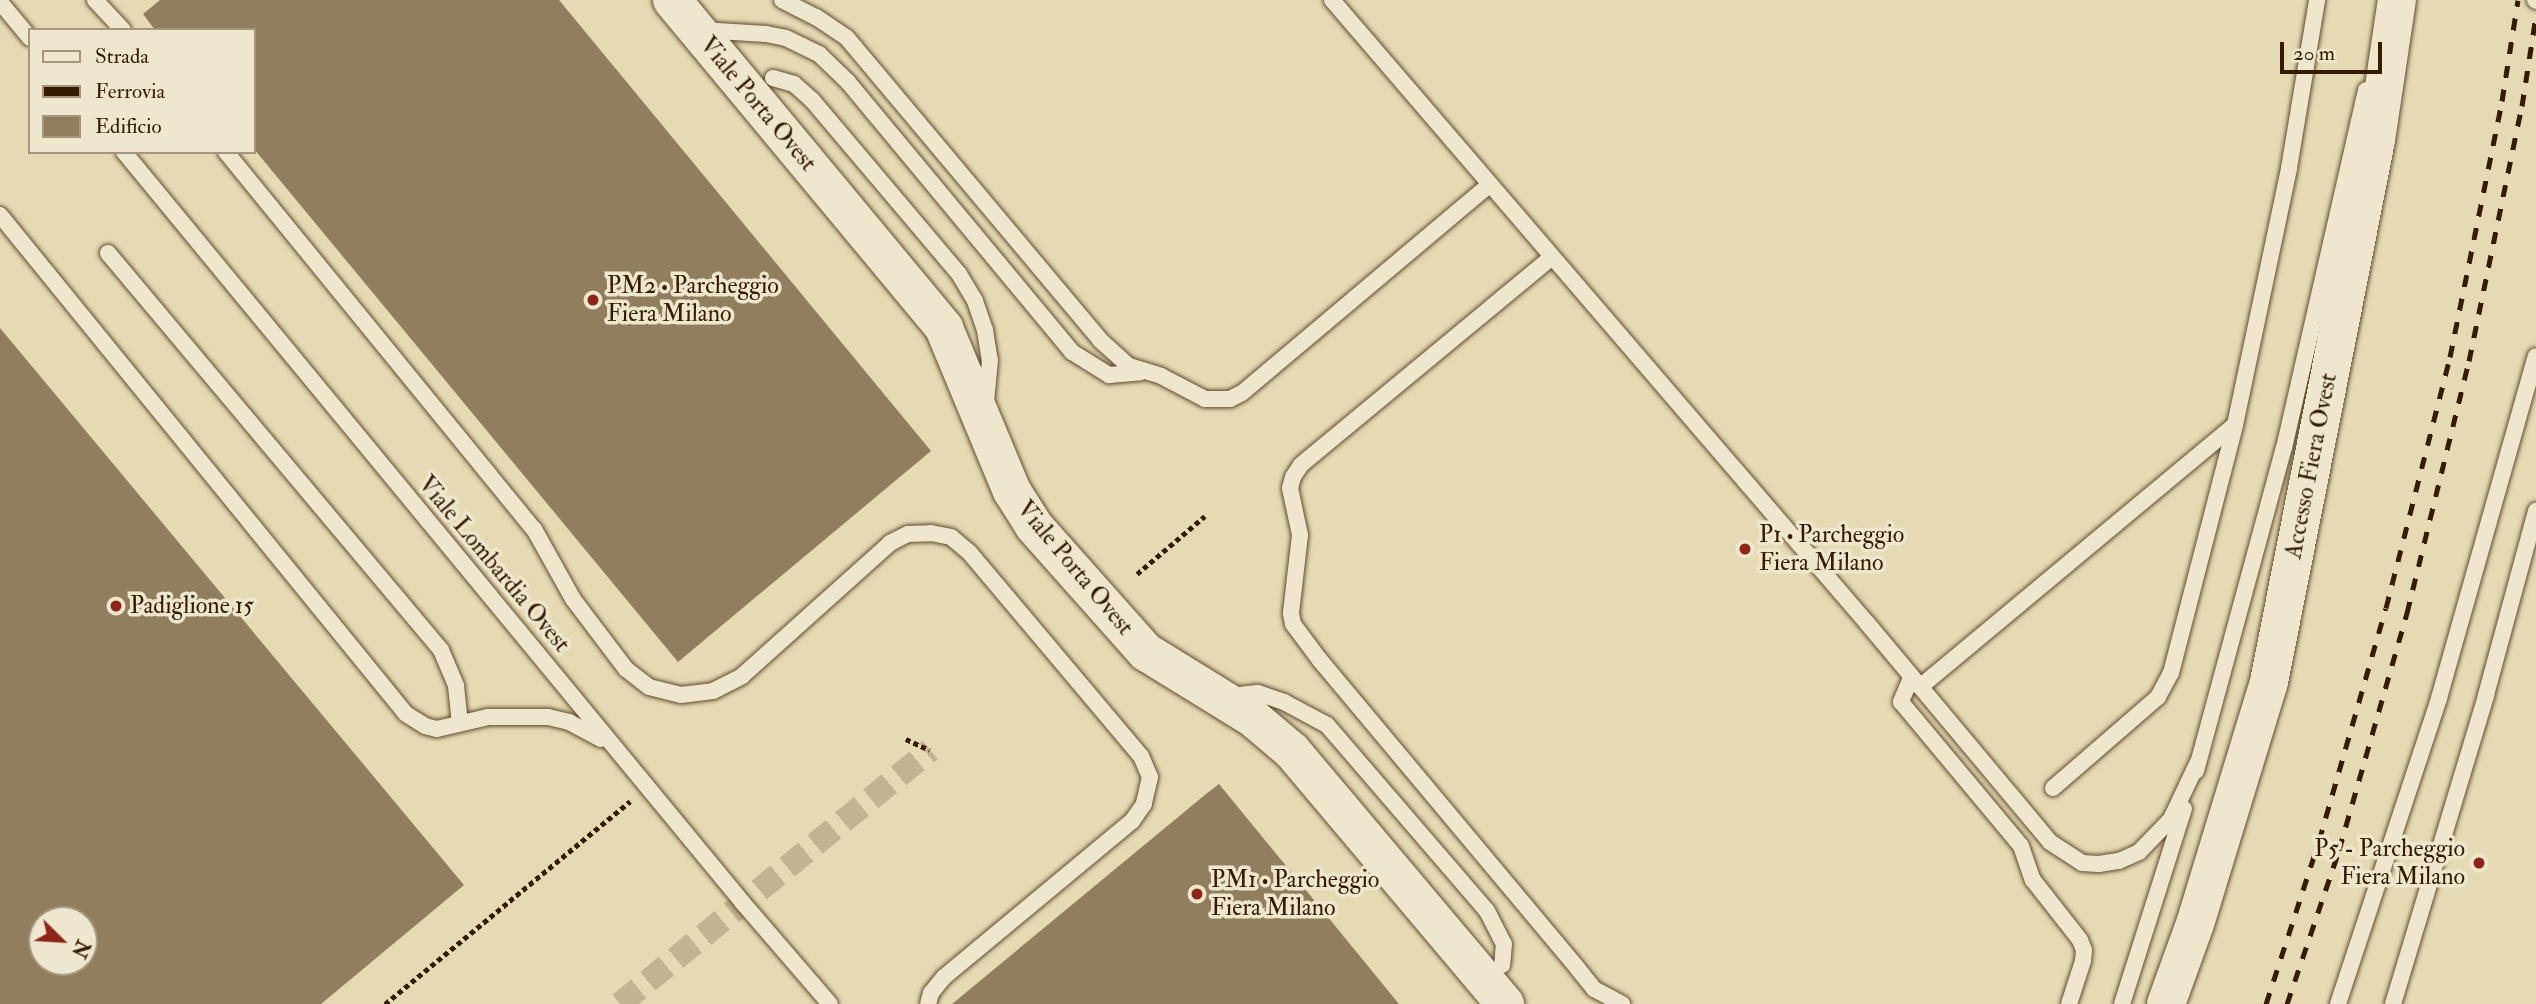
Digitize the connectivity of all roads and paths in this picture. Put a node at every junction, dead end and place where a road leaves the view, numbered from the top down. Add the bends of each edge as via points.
1 (95, 0) edge
2 (672, 0) edge
3 (782, 0) edge
4 (1332, 0) edge
5 (2317, 0) edge
6 (2390, 0) edge
7 (2397, 0) edge
8 (0, 2) edge
9 (121, 28) edge
10 (697, 30) junction
11 (28, 36) edge
12 (773, 78) dead end
13 (126, 154) edge
14 (228, 154) edge
15 (1490, 184) junction
16 (0, 215) edge
17 (108, 253) dead end
18 (1552, 257) junction
19 (2536, 356) edge
20 (1141, 372) junction
21 (984, 418) junction
22 (2235, 425) junction
23 (2536, 511) edge
24 (1205, 516) dead end
25 (1137, 574) dead end
26 (1916, 682) junction
27 (1222, 697) junction
28 (460, 723) junction
29 (906, 739) dead end
30 (930, 750) dead end
31 (619, 752) junction
32 (2199, 762) junction
33 (647, 787) junction
34 (2053, 788) dead end
35 (1502, 965) dead end
36 (1594, 989) junction
37 (385, 1004) edge
38 (830, 1004) edge
39 (928, 1004) edge
40 (1505, 1004) edge
41 (1607, 1004) edge
42 (1622, 1004) edge
43 (2068, 1004) edge
44 (2122, 1004) edge
45 (2166, 1004) edge
46 (2338, 1004) edge
47 (2393, 1004) edge

1 - 9 lane
2 - 10 street, Viale Porta Ovest
3 - 20 lane via 847,38 1100,340
4 - 15 lane
5 - 22 lane via 2289,168
6 - 32 lane via 2284,448
7 - 45 street, Accesso Fiera Ovest via 2376,140 2269,682
8 - 11 lane
10 - 20 lane via 766,34 819,54 848,82 1072,352 1109,374
10 - 21 street, Viale Porta Ovest via 944,328
12 - 21 lane via 794,84 812,100 959,274 985,330 990,360
13 - 31 lane, Viale Lombardia Ovest
14 - 39 lane via 534,529 573,599 604,642 626,669 649,687 681,695 713,691 742,676 890,543 908,534 931,533 951,537 969,552 1141,756 1150,777 1144,804 1132,821 944,977
15 - 18 lane
15 - 20 lane via 1242,393 1230,399 1205,399 1161,376
16 - 28 lane via 406,714 437,729
17 - 28 lane via 441,650 456,686
18 - 26 lane
18 - 36 lane via 1301,465 1290,488 1300,535 1291,613 1293,624 1319,659
19 - 46 lane via 2439,698
21 - 27 street, Viale Porta Ovest via 1012,491 1034,526 1146,652
22 - 26 lane
22 - 34 lane via 2165,685 2158,697
23 - 47 lane
24 - 25 path
26 - 32 lane via 2039,830 2065,855 2082,863 2119,861 2138,852 2171,820
26 - 43 lane via 1901,702 2021,846 2033,880 2080,940 2083,961
27 - 35 lane via 1258,693 1327,725 1487,911 1504,944
27 - 40 street, Viale Porta Ovest via 1276,736 1313,773
28 - 31 lane via 488,717 548,717 586,729
29 - 30 path
31 - 33 lane, Viale Lombardia Ovest
32 - 44 lane
33 - 37 path
33 - 38 lane, Viale Lombardia Ovest
36 - 41 lane
36 - 42 lane

